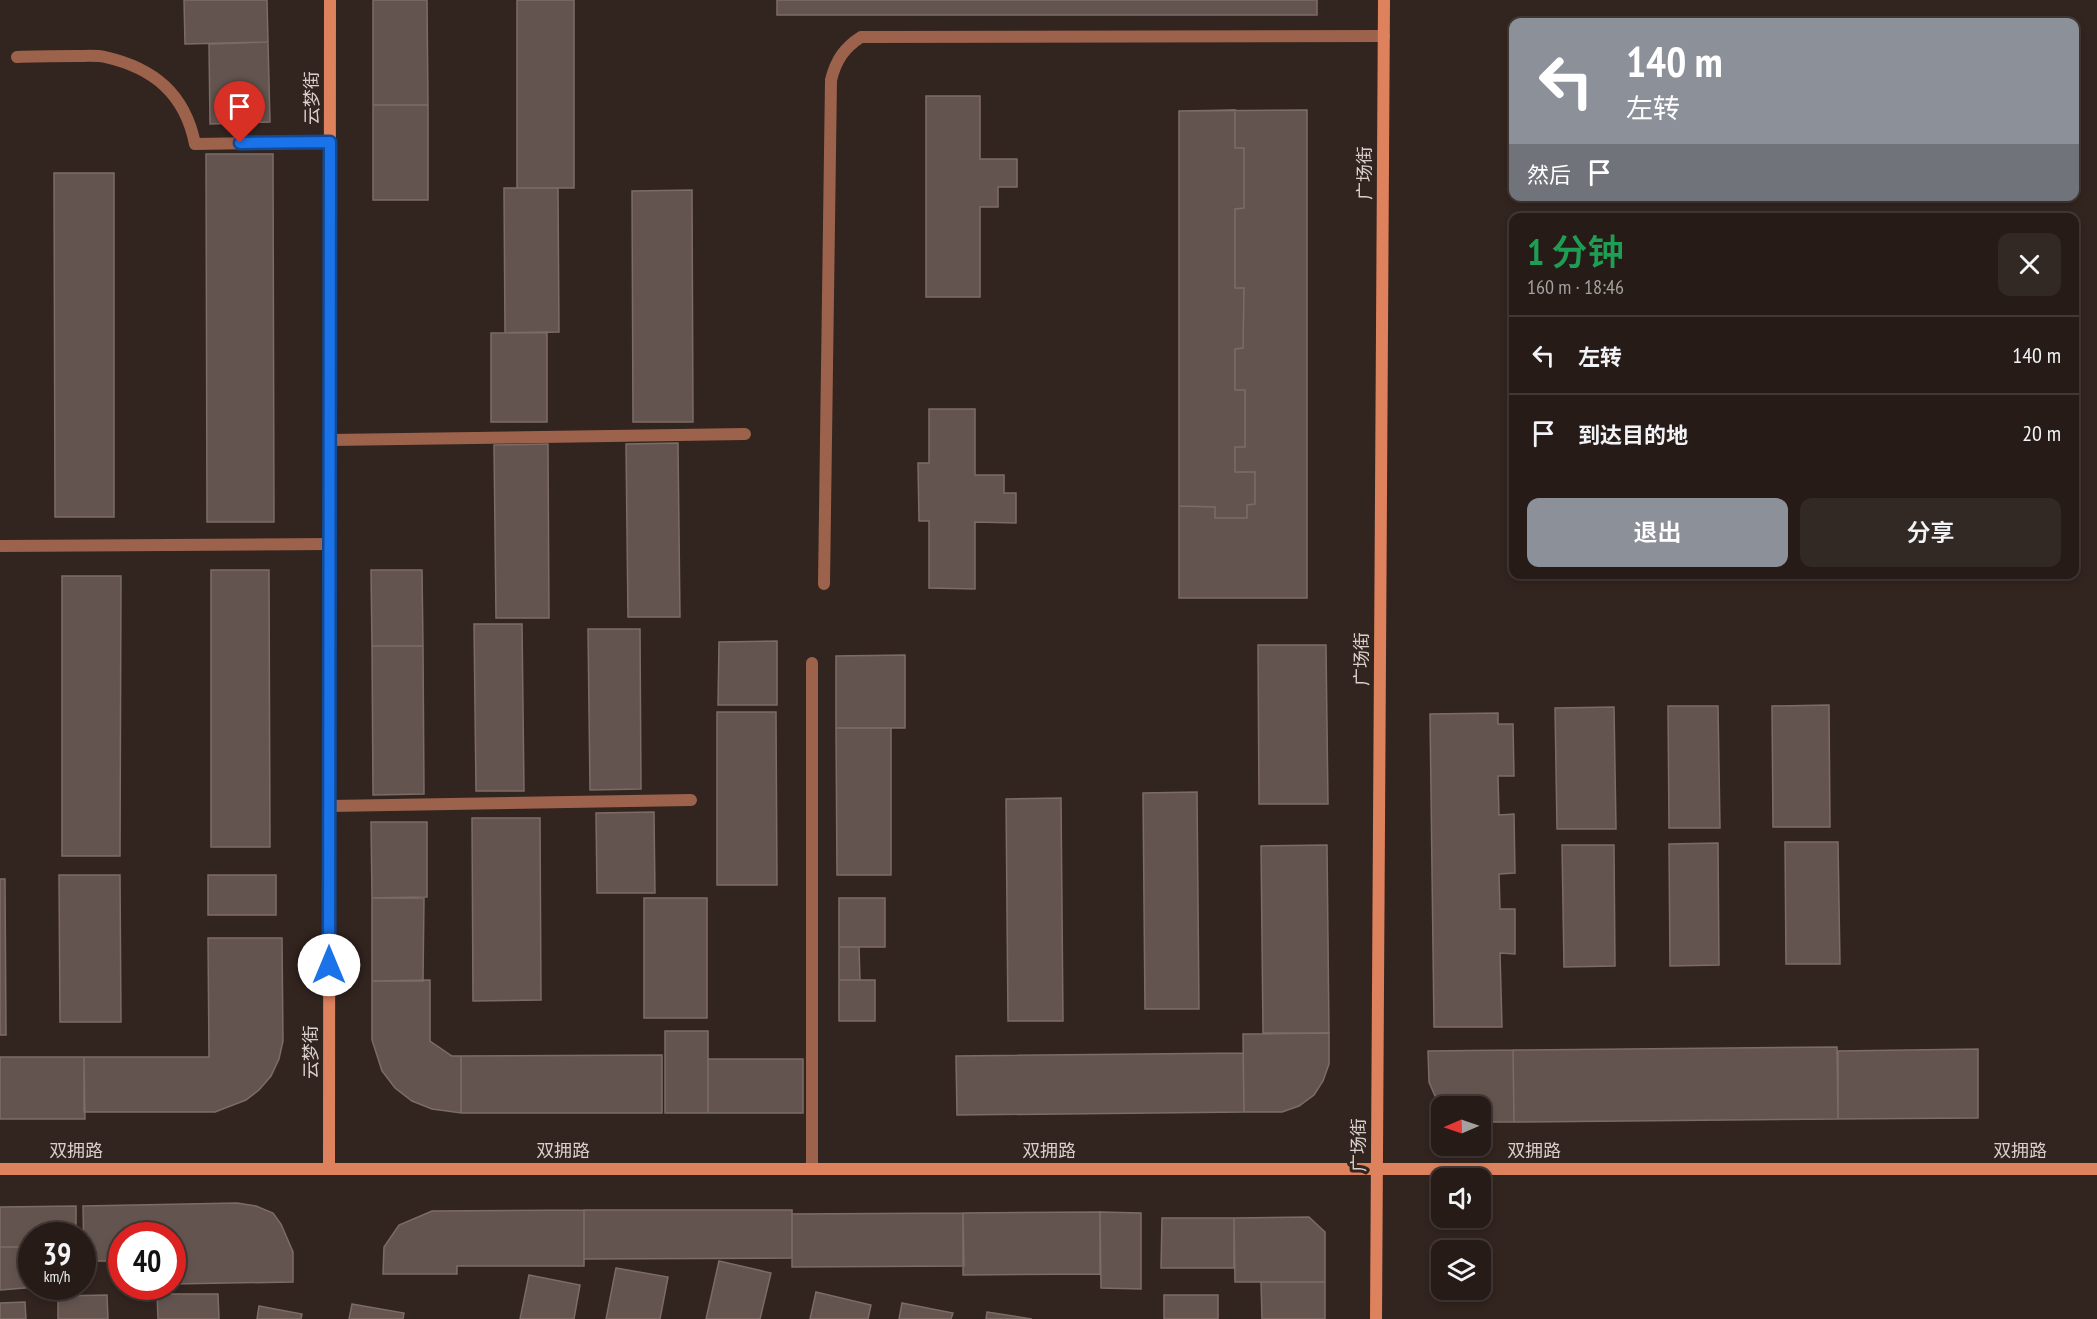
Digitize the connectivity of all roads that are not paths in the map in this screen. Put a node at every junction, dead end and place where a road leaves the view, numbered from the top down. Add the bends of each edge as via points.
1 (330, 0) edge
2 (1384, 0) edge
3 (1384, 36) junction
4 (17, 57) dead end
5 (330, 142) junction
6 (745, 434) dead end
7 (330, 440) junction
8 (330, 544) junction
9 (0, 546) edge
10 (824, 584) dead end
11 (812, 663) dead end
12 (691, 800) dead end
13 (330, 806) junction
14 (0, 1169) edge
15 (329, 1169) junction
16 (812, 1169) junction
17 (1377, 1169) junction
18 (2097, 1169) edge
19 (1376, 1319) edge

1 - 5 street, 云梦街
2 - 3 street, 广场街
3 - 10 lane via 861,37 850,44 834,66 831,80
3 - 17 street, 广场街
4 - 5 lane via 103,56 150,74 184,109 195,144
5 - 7 street, 云梦街
6 - 7 lane
7 - 8 street, 云梦街
8 - 9 lane
8 - 13 street, 云梦街
11 - 16 lane
12 - 13 lane
13 - 15 street, 云梦街
14 - 15 street, 双拥路
15 - 16 street, 双拥路
16 - 17 street, 双拥路
17 - 18 street, 双拥路
17 - 19 street, 广场街

